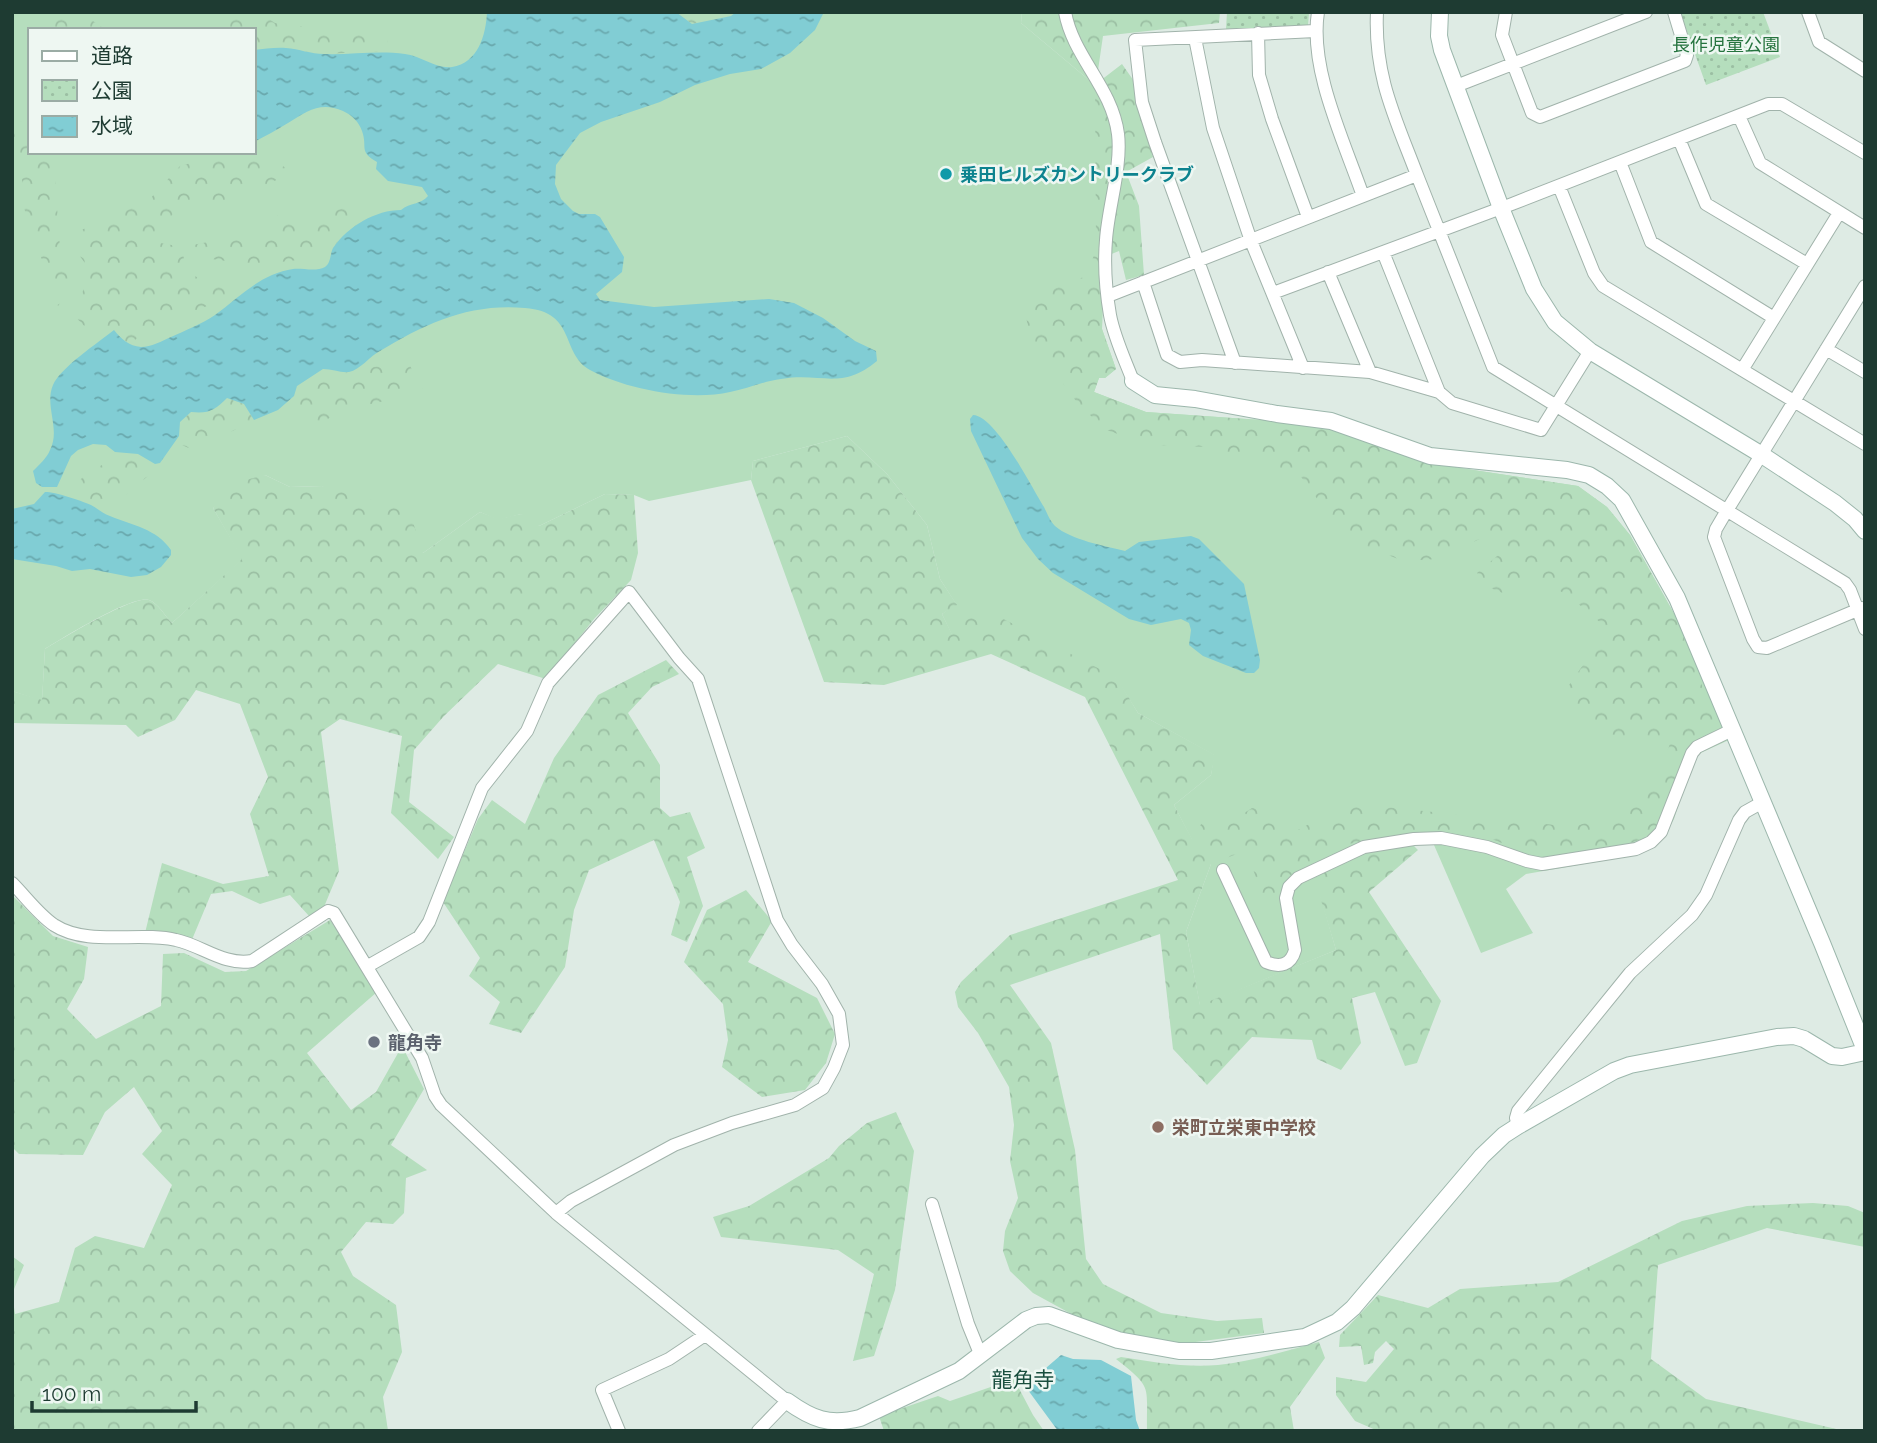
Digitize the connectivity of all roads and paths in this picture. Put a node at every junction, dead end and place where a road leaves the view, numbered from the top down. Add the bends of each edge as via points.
1 (1065, 12) edge
2 (1318, 12) edge
3 (1377, 12) edge
4 (1440, 12) edge
5 (1506, 12) edge
6 (1646, 12) edge
7 (1674, 12) edge
8 (1808, 12) edge
9 (1315, 31) junction
10 (1258, 33) junction
11 (1195, 38) junction
12 (1512, 63) junction
13 (1865, 71) edge
14 (1456, 86) junction
15 (1739, 116) junction
16 (1679, 139) junction
17 (1865, 153) edge
18 (1620, 162) junction
19 (1417, 175) junction
20 (1559, 186) junction
21 (1363, 196) junction
22 (1501, 208) junction
23 (1839, 213) junction
24 (1308, 217) junction
25 (1865, 228) edge
26 (1439, 231) junction
27 (1251, 241) junction
28 (1383, 252) junction
29 (1198, 261) junction
30 (1807, 264) junction
31 (1328, 272) junction
32 (1143, 282) junction
33 (1273, 293) junction
34 (1863, 294) edge
35 (1108, 296) junction
36 (1774, 318) junction
37 (1826, 349) junction
38 (1590, 351) junction
39 (1235, 363) junction
40 (1303, 368) junction
41 (1742, 370) junction
42 (1370, 372) junction
43 (1865, 372) edge
44 (1133, 381) joint
45 (1439, 392) junction
46 (1794, 401) junction
47 (1556, 407) junction
48 (1865, 444) edge
49 (1762, 455) junction
50 (1726, 512) junction
51 (1865, 531) edge
52 (1861, 609) edge
53 (1865, 629) edge
54 (1732, 730) junction
55 (1763, 802) junction
56 (1223, 870) dead end
57 (12, 883) edge
58 (368, 966) junction
59 (1865, 1051) edge
60 (1518, 1126) junction
61 (932, 1204) dead end
62 (556, 1213) junction
63 (705, 1335) junction
64 (981, 1356) junction
65 (787, 1401) junction
66 (619, 1431) edge
67 (758, 1431) edge

1 - 35 street via 1079,50 1112,106 1119,136 1105,241
2 - 9 street
3 - 19 street via 1383,88
4 - 14 street via 1439,36
5 - 12 street via 1502,35
6 - 12 street
7 - 12 street via 1685,61 1539,117 1532,113
8 - 13 street via 1819,42
9 - 10 street
9 - 21 street via 1318,65
10 - 11 street
10 - 24 street via 1259,75
11 - 27 street via 1213,128
11 - 29 street via 1135,40 1142,102
12 - 14 street
14 - 22 street
15 - 16 street
15 - 17 street via 1768,104 1783,104
15 - 23 street via 1760,163
16 - 18 street
16 - 30 street via 1706,204
18 - 20 street
18 - 36 street via 1651,242
19 - 21 street
19 - 26 street
20 - 22 street
20 - 41 street via 1603,286
21 - 24 street
22 - 26 street
22 - 38 street via 1550,316
23 - 25 street
23 - 30 street
24 - 27 street
26 - 28 street
26 - 47 street via 1490,363
27 - 29 street
27 - 33 street
28 - 31 street
28 - 45 street
29 - 32 street
29 - 39 street
30 - 36 street
31 - 33 street
31 - 42 street
32 - 35 street
32 - 39 street via 1167,355 1180,362
33 - 40 street
34 - 37 street
35 - 44 street via 1110,318
36 - 41 street
37 - 43 street
37 - 46 street
38 - 47 street
38 - 49 street
39 - 40 street
40 - 42 street
41 - 46 street
42 - 45 street
44 - 54 street via 1156,395 1331,421 1430,457 1589,475 1622,500 1677,598
45 - 47 street via 1452,403 1541,430
46 - 48 street
46 - 49 street
47 - 50 street
49 - 50 street
49 - 51 street via 1835,503
50 - 52 street via 1845,583
50 - 52 street via 1715,541 1758,647 1767,648
52 - 53 street
54 - 55 street
54 - 56 street via 1692,753 1661,832 1636,849 1542,864 1441,838 1414,839 1364,847 1298,878 1286,898 1295,950 1286,964 1266,962
55 - 59 street
55 - 60 street via 1739,820 1706,895 1692,915 1630,973 1588,1022 1518,1111
57 - 58 street via 54,925 75,934 175,939 242,963 328,911 334,913
58 - 62 street via 422,1058 441,1105
58 - 62 street via 419,937 482,788 527,731 548,683 629,592 698,679 777,920 839,1014 843,1045 823,1088 795,1105 732,1122 674,1145
59 - 60 street via 1832,1056 1794,1036 1652,1060 1614,1071
60 - 64 street via 1482,1156 1353,1308 1337,1322 1305,1337 1179,1352 1118,1340 1049,1315 1026,1320
61 - 64 street
62 - 63 street
63 - 65 street
63 - 66 street via 669,1359 601,1390
64 - 65 street via 923,1390 842,1423 825,1422
65 - 67 street

